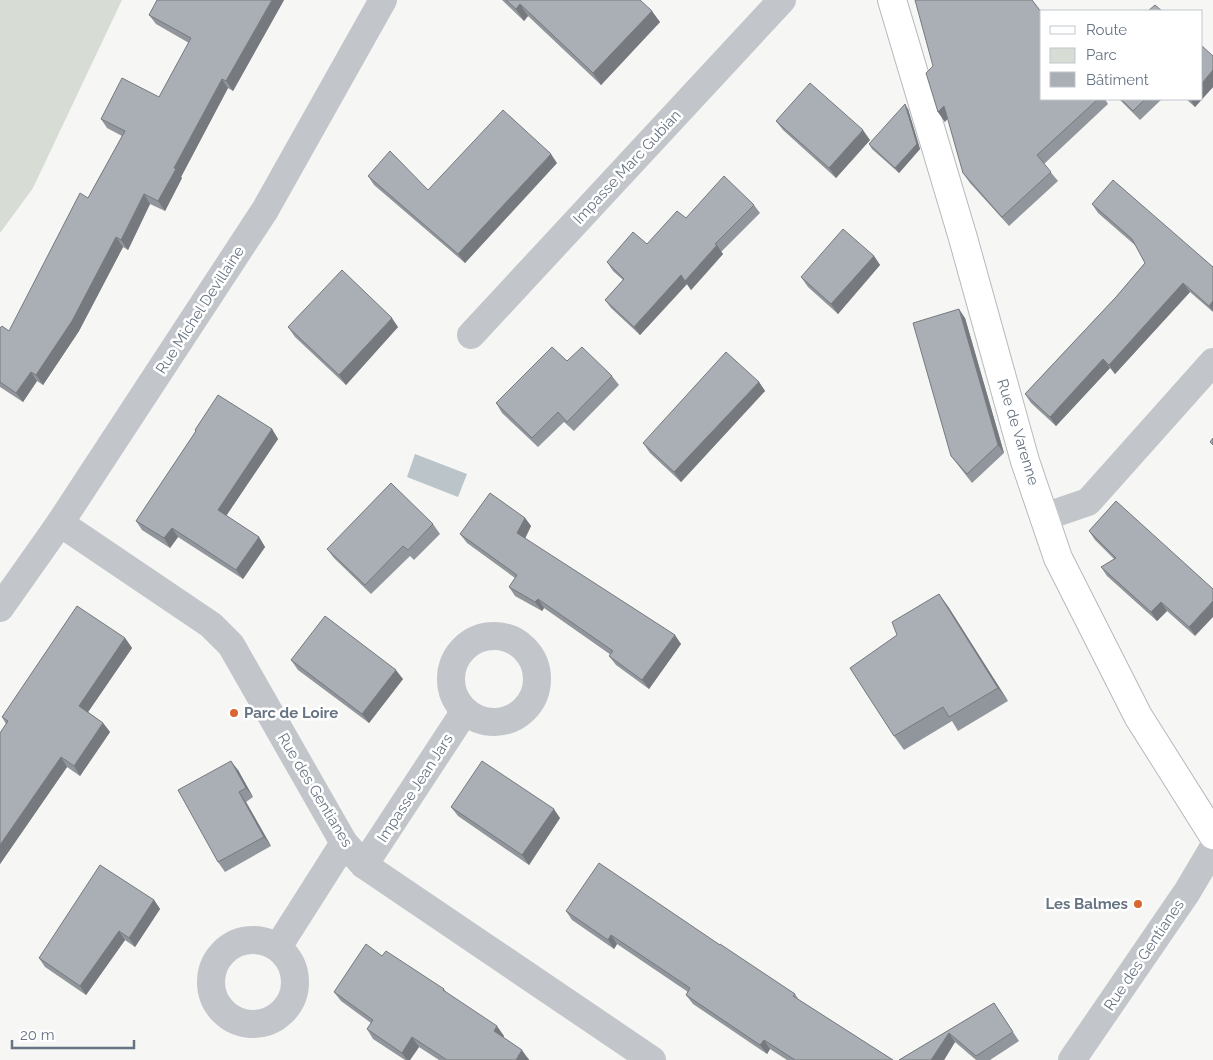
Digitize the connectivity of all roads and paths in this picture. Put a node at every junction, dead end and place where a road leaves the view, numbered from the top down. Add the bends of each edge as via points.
1 (383, 0) edge
2 (782, 0) edge
3 (898, 3) edge
4 (471, 334) dead end
5 (1213, 362) edge
6 (1044, 517) junction
7 (60, 523) junction
8 (0, 608) edge
9 (465, 711) dead end
10 (1213, 835) edge
11 (344, 843) junction
12 (1213, 848) edge
13 (364, 865) junction
14 (278, 947) dead end
15 (652, 1060) edge
16 (1072, 1060) edge

1 - 7 street, Rue Michel Devillaine via 266,210
2 - 4 street, Impasse Marc Gubian
3 - 6 street, Rue de Varenne via 1025,461
5 - 6 street via 1088,502
6 - 10 street, Rue de Varenne via 1058,558 1138,716
7 - 8 street, Rue Michel Devillaine
7 - 11 street, Rue des Gentianes via 211,625 231,645
9 - 13 street, Impasse Jean Jars
11 - 13 street, Rue des Gentianes
11 - 14 street
12 - 16 street, Rue des Gentianes via 1187,892
13 - 15 street, Rue des Gentianes

